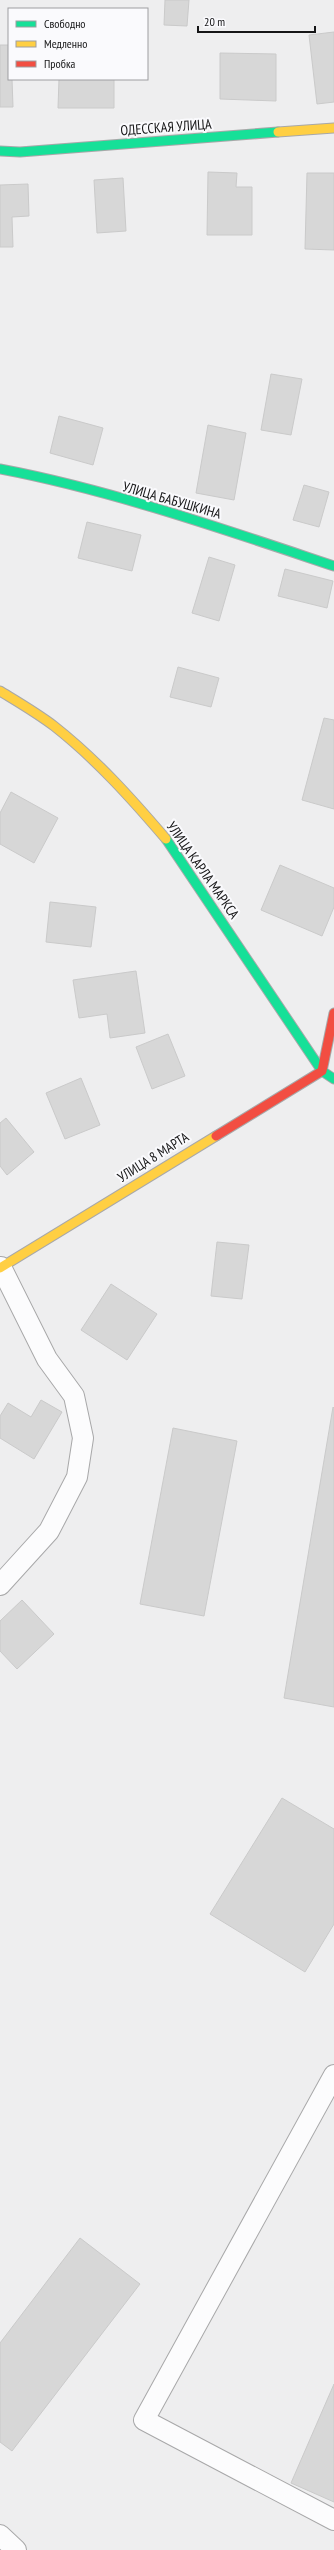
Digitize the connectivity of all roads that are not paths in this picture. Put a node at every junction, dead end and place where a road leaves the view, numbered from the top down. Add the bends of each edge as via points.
1 (334, 128) edge
2 (0, 151) edge
3 (0, 469) edge
4 (334, 566) edge
5 (0, 691) edge
6 (334, 1013) edge
7 (322, 1071) junction
8 (334, 1079) edge
9 (0, 1268) edge
10 (0, 1585) edge
11 (334, 2074) edge
12 (334, 2520) edge
13 (0, 2535) edge
14 (16, 2550) edge

1 - 2 street, ОДЕССКАЯ УЛИЦА via 20,152
3 - 4 street, УЛИЦА БАБУШКИНА via 38,476 218,527
5 - 7 street, УЛИЦА КАРЛА МАРКСА via 53,725 90,756 131,798 176,851
6 - 7 street
7 - 8 street, УЛИЦА КАРЛА МАРКСА
7 - 9 street, УЛИЦА 8 МАРТА
9 - 10 lane via 47,1359 74,1396 83,1438 77,1477 49,1531
11 - 12 lane via 144,2420
13 - 14 lane

